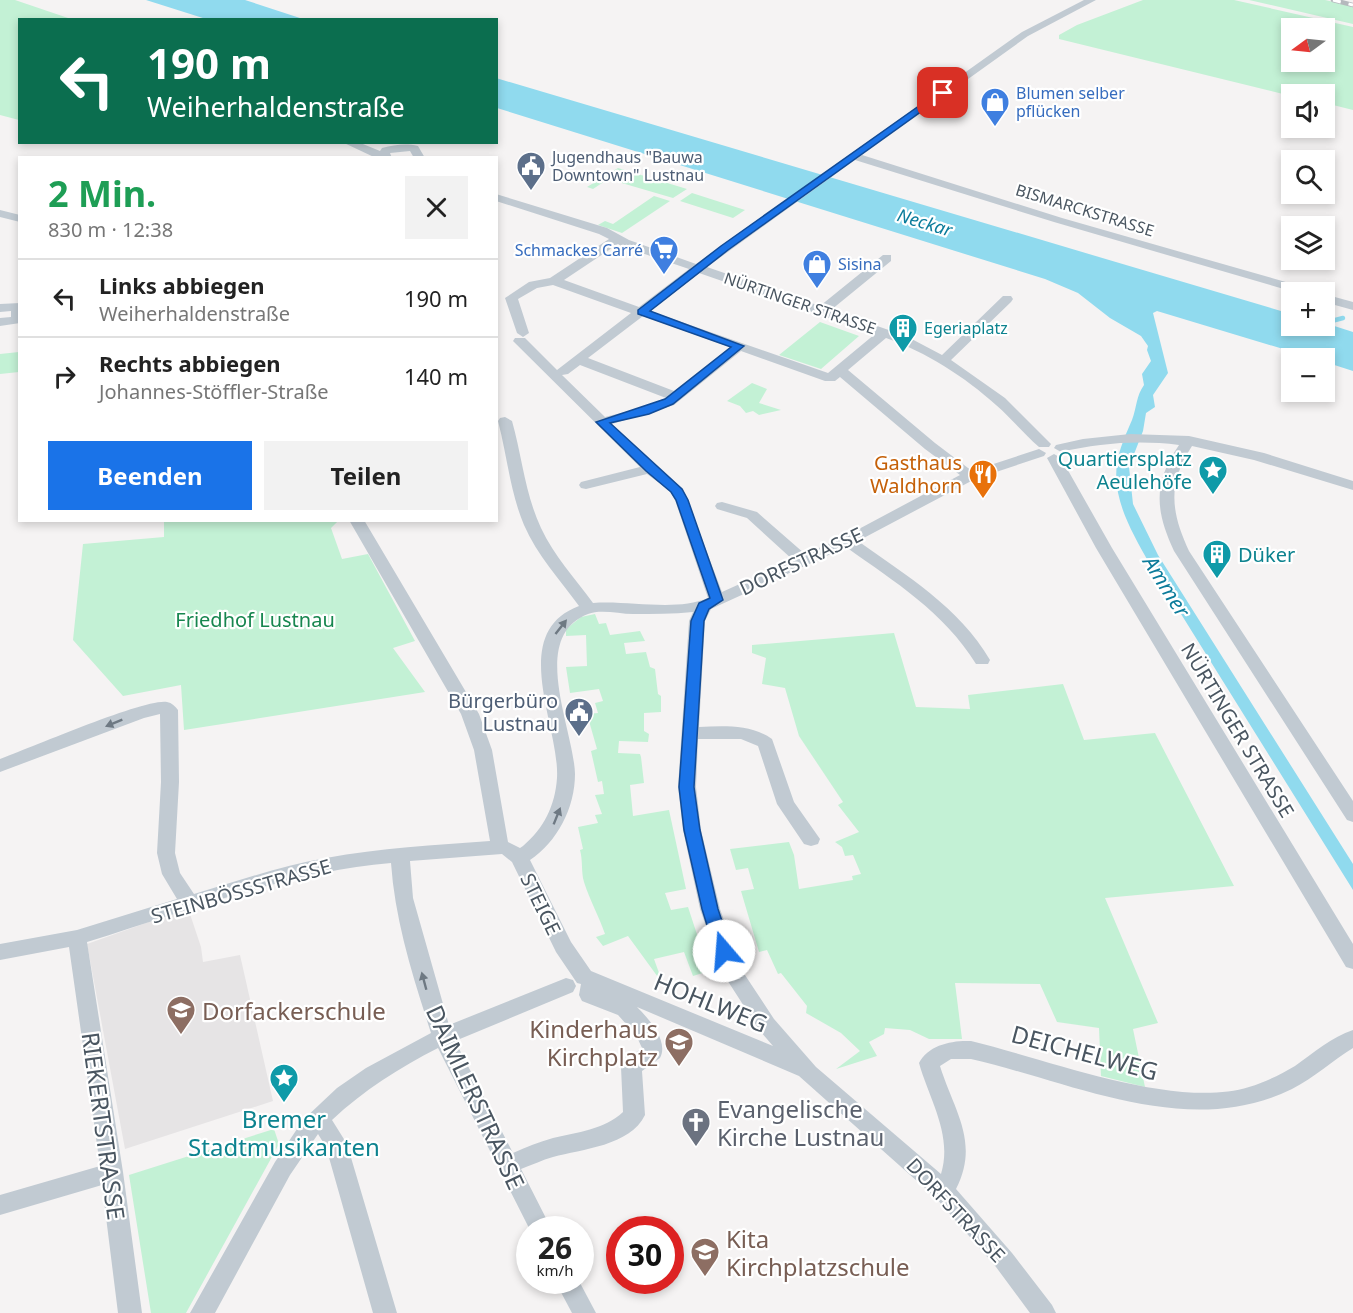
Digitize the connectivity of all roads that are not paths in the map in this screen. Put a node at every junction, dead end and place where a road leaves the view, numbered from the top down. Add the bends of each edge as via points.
1 (1091, 0) edge
2 (352, 144) edge
3 (383, 156) edge
4 (386, 156) edge
5 (419, 156) edge
6 (855, 156) junction
7 (498, 198) edge
8 (0, 213) edge
9 (18, 218) edge
10 (617, 239) junction
11 (887, 258) dead end
12 (700, 268) junction
13 (554, 281) junction
14 (1281, 285) edge
15 (1008, 299) dead end
16 (1335, 301) edge
17 (1353, 306) edge
18 (0, 308) edge
19 (823, 310) junction
20 (642, 312) junction
21 (0, 322) edge
22 (885, 333) junction
23 (739, 346) junction
24 (577, 359) junction
25 (943, 361) junction
26 (562, 371) dead end
27 (845, 374) junction
28 (676, 397) junction
29 (505, 421) dead end
30 (602, 422) junction
31 (1189, 440) junction
32 (1049, 451) junction
33 (650, 469) junction
34 (970, 476) junction
35 (586, 485) dead end
36 (1353, 486) edge
37 (722, 506) dead end
38 (357, 522) edge
39 (847, 541) junction
40 (803, 561) junction
41 (710, 603) junction
42 (589, 609) junction
43 (982, 660) dead end
44 (689, 733) junction
45 (0, 766) edge
46 (1353, 815) edge
47 (811, 839) dead end
48 (500, 847) junction
49 (400, 855) junction
50 (519, 858) junction
51 (189, 903) junction
52 (77, 938) junction
53 (0, 952) edge
54 (1353, 961) edge
55 (592, 982) junction
56 (566, 986) dead end
57 (442, 1036) junction
58 (1353, 1038) edge
59 (809, 1073) junction
60 (319, 1118) junction
61 (507, 1165) junction
62 (112, 1172) junction
63 (944, 1191) junction
64 (0, 1205) edge
65 (534, 1216) edge
66 (574, 1294) edge
67 (130, 1313) edge
68 (202, 1313) edge
69 (386, 1313) edge
70 (584, 1313) edge
71 (1044, 1313) edge

1 - 6 street via 1025,34
2 - 3 street
4 - 5 street via 386,150 401,147 414,148
6 - 12 street
6 - 14 street, BISMARCKSTRASSE
7 - 10 street, NÜRTINGER STRASSE
8 - 9 street
10 - 12 street, NÜRTINGER STRASSE
10 - 13 street
11 - 19 street
12 - 19 street, NÜRTINGER STRASSE
12 - 20 street
13 - 20 street
13 - 30 street via 533,285 511,298 522,337
15 - 25 street
16 - 17 street
18 - 21 street via 17,306 17,320
19 - 22 street, NÜRTINGER STRASSE
20 - 23 street
20 - 24 street
22 - 25 street, NÜRTINGER STRASSE
22 - 27 street
23 - 27 street via 830,378
23 - 28 street
24 - 26 street
24 - 28 street
25 - 32 street, NÜRTINGER STRASSE via 996,398
27 - 34 street
28 - 30 street via 645,411
29 - 42 street via 530,522 549,556
30 - 33 street
31 - 32 street, DORFSTRASSE via 1133,437
31 - 36 street, DORFSTRASSE
31 - 46 street via 1173,465 1166,493 1180,551
32 - 34 street, DORFSTRASSE
32 - 54 street, NÜRTINGER STRASSE
33 - 35 street
33 - 41 street via 676,489 682,500
34 - 39 street, DORFSTRASSE
37 - 40 street via 752,515
38 - 48 street via 470,714 483,750
39 - 40 street, DORFSTRASSE
39 - 43 street via 948,617 971,639
40 - 41 street, DORFSTRASSE
41 - 42 street, STEIGE
41 - 44 street, DORFSTRASSE via 696,630
50 -> 42 street, STEIGE via 546,836 557,819 563,797 566,773 551,697 552,639 562,623
44 - 47 street via 734,733 763,740 786,804
44 - 59 street, DORFSTRASSE via 687,787 692,830 724,951 749,1000
51 -> 45 street via 171,874 166,853 170,782 169,710 165,707
48 - 49 street, STEINBÖSSSTRASSE
48 - 50 street
49 - 51 street, STEINBÖSSSTRASSE via 305,870
57 -> 49 street, DAIMLERSTRASSE via 403,898
50 - 55 street, STEIGE via 563,947 578,971
51 - 52 street, STEINBÖSSSTRASSE
52 - 53 street, STEINBÖSSSTRASSE
52 - 62 street, RIEKERTSTRASSE
55 - 59 street, HOHLWEG via 746,1043
55 - 61 street via 589,995 625,1009 654,1048 631,1067 634,1115 602,1135
56 - 57 street
57 - 60 street via 370,1077
57 - 61 street, DAIMLERSTRASSE
58 - 63 street, DEICHELWEG via 1283,1083 1216,1102 1175,1101 990,1053 957,1049 941,1053 929,1063 954,1131 958,1154 952,1180
59 - 63 street, DORFSTRASSE
60 - 68 street via 277,1178
60 - 69 street via 336,1144
61 - 65 street, DAIMLERSTRASSE
62 - 64 street
62 - 67 street, RIEKERTSTRASSE
63 - 71 street, DORFSTRASSE
66 - 70 street

